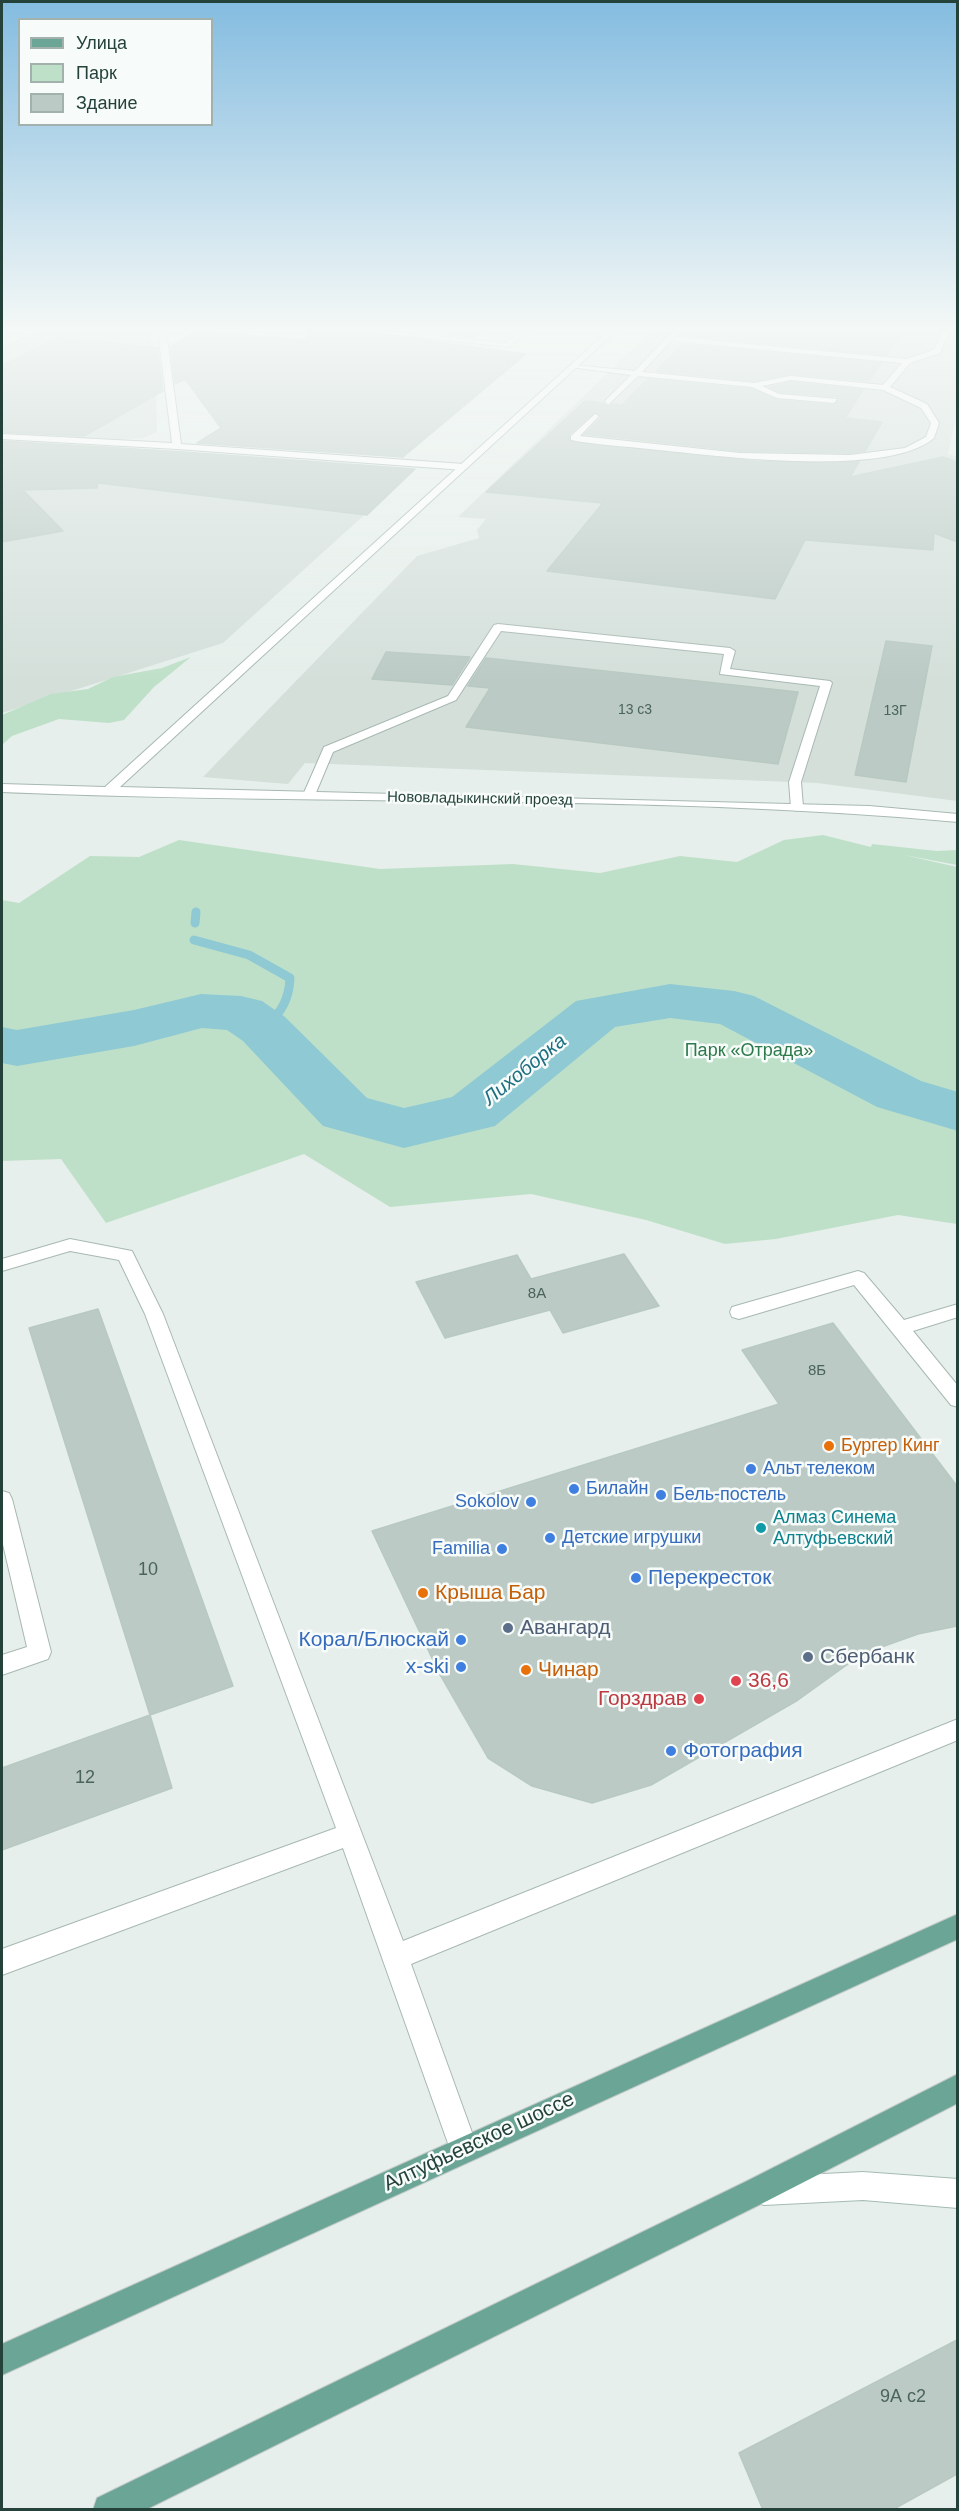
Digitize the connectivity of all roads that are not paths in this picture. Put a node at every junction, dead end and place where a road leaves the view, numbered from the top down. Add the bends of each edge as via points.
1 (207, 448) edge
2 (485, 448) edge
3 (667, 448) edge
4 (910, 448) edge
5 (464, 467) junction
6 (2, 788) edge
7 (110, 789) junction
8 (309, 795) junction
9 (797, 807) junction
10 (957, 818) edge
11 (2, 1265) edge
12 (957, 1310) edge
13 (739, 1312) dead end
14 (900, 1328) junction
15 (957, 1400) edge
16 (2, 1499) edge
17 (2, 1665) edge
18 (957, 1729) edge
19 (350, 1834) junction
20 (957, 1926) edge
21 (396, 1957) junction
22 (2, 1962) edge
23 (957, 2088) edge
24 (464, 2150) junction
25 (757, 2192) junction
26 (957, 2194) edge
27 (2, 2360) edge
28 (109, 2510) edge

1 - 5 street
2 - 5 street
3 - 4 street via 740,456 850,458
5 - 7 street
6 - 7 street, Нововладыкинский проезд
7 - 8 street, Нововладыкинский проезд
8 - 9 street, Нововладыкинский проезд
8 - 9 street via 328,750 452,698 498,627 730,651 724,672 826,683 795,782
9 - 10 street, Нововладыкинский проезд
11 - 19 street via 70,1245 126,1255 154,1314
12 - 14 street
13 - 14 street via 858,1277
14 - 15 street
16 - 17 street via 40,1652
18 - 21 street
19 - 21 street
19 - 22 street
20 - 24 main road, Алтуфьевское шоссе
21 - 24 street
23 - 25 main road
24 - 27 main road, Алтуфьевское шоссе
25 - 26 street via 863,2186
25 - 28 main road

